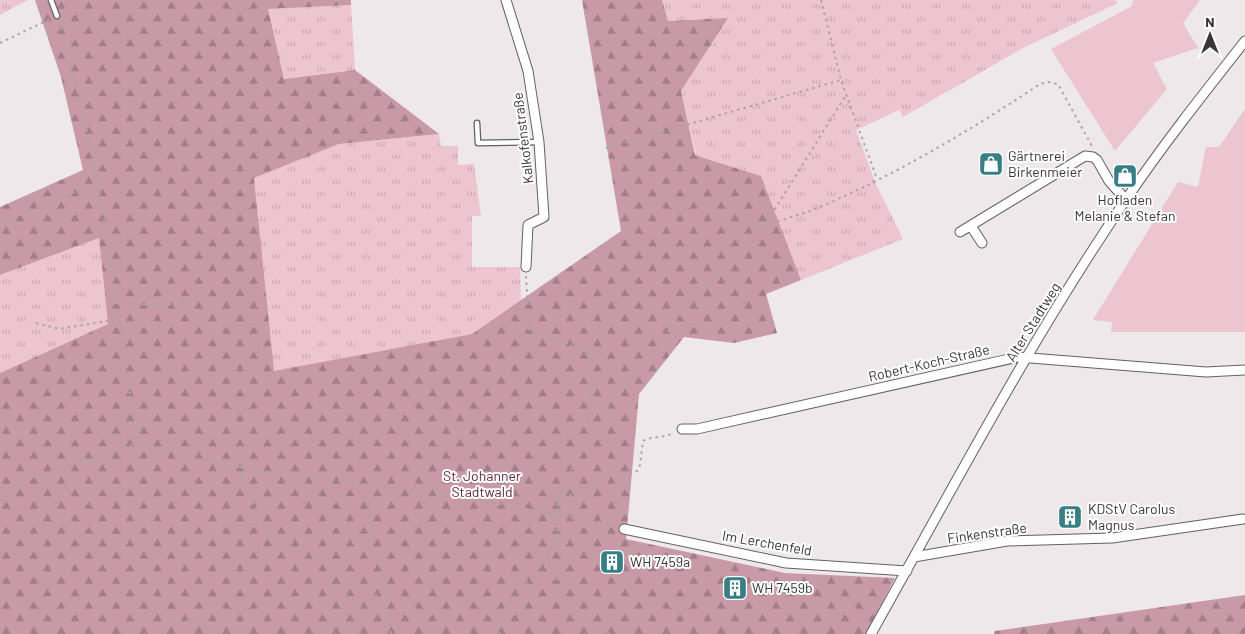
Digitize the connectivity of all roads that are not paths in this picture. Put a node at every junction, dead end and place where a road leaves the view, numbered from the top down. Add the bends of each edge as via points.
1 (51, 0) edge
2 (506, 0) edge
3 (57, 16) road end
4 (1245, 41) edge
5 (477, 123) dead end
6 (540, 142) junction
7 (1126, 200) junction
8 (971, 226) junction
9 (960, 232) dead end
10 (982, 244) dead end
11 (526, 267) road end
12 (1028, 356) junction
13 (1245, 370) edge
14 (682, 429) road end
15 (1243, 519) dead end
16 (624, 529) road end
17 (914, 557) junction
18 (907, 571) junction
19 (871, 634) edge

1 - 3 lane
2 - 6 street, Kalkofenstraße via 528,71
4 - 7 street, Alter Stadtweg
5 - 6 lane via 478,143
6 - 11 street, Kalkofenstraße via 544,216 528,225
7 - 8 street via 1093,157 1079,159
7 - 12 street, Alter Stadtweg
8 - 9 street
8 - 10 street
12 - 13 street, Robert-Koch-Straße via 1197,372
12 - 14 street, Robert-Koch-Straße via 697,429
12 - 17 street, Alter Stadtweg
15 - 17 street, Finkenstraße via 1112,538 1007,541
16 - 18 street, Im Lerchenfeld via 786,563
17 - 18 street, Alter Stadtweg
18 - 19 street, Alter Stadtweg

